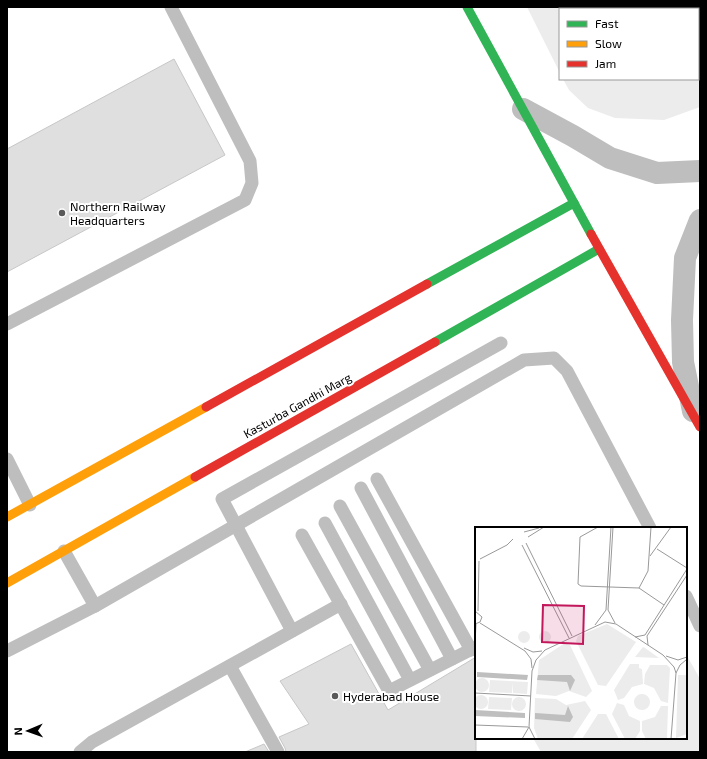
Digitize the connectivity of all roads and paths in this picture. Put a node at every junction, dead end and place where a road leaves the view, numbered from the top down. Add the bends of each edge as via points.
1 (171, 7) edge
2 (467, 7) edge
3 (523, 109) junction
4 (700, 171) edge
5 (574, 203) junction
6 (700, 220) edge
7 (599, 249) junction
8 (7, 324) edge
9 (501, 343) dead end
10 (697, 422) edge
11 (7, 459) edge
12 (377, 478) dead end
13 (361, 488) dead end
14 (30, 505) junction
15 (340, 506) dead end
16 (7, 517) edge
17 (325, 523) dead end
18 (235, 525) junction
19 (649, 527) edge
20 (302, 534) dead end
21 (64, 551) junction
22 (7, 583) edge
23 (687, 598) edge
24 (341, 604) junction
25 (95, 606) junction
26 (700, 626) edge
27 (292, 631) junction
28 (473, 648) edge
29 (7, 651) edge
30 (452, 659) junction
31 (230, 666) junction
32 (430, 670) junction
33 (410, 680) junction
34 (80, 752) edge
35 (278, 752) edge

1 - 8 lane via 250,161 252,183 245,200
2 - 3 main road
3 - 4 street via 610,158 657,173
3 - 5 main road
5 - 7 main road
5 - 14 main road
6 - 10 street via 685,258 682,320 683,362
7 - 10 main road
7 - 21 main road, Kasturba Gandhi Marg
9 - 18 lane via 222,499
11 - 14 lane
12 - 28 lane
13 - 30 lane
14 - 16 main road
15 - 32 lane
17 - 33 lane
18 - 19 lane via 524,360 554,358 567,371
18 - 25 lane
18 - 27 lane
20 - 24 lane
21 - 22 main road, Kasturba Gandhi Marg
21 - 25 lane
23 - 26 lane
24 - 27 lane
24 - 33 lane via 389,691
25 - 29 lane
27 - 31 lane
28 - 30 lane
30 - 32 lane
31 - 34 lane via 92,742
31 - 35 lane
32 - 33 lane

